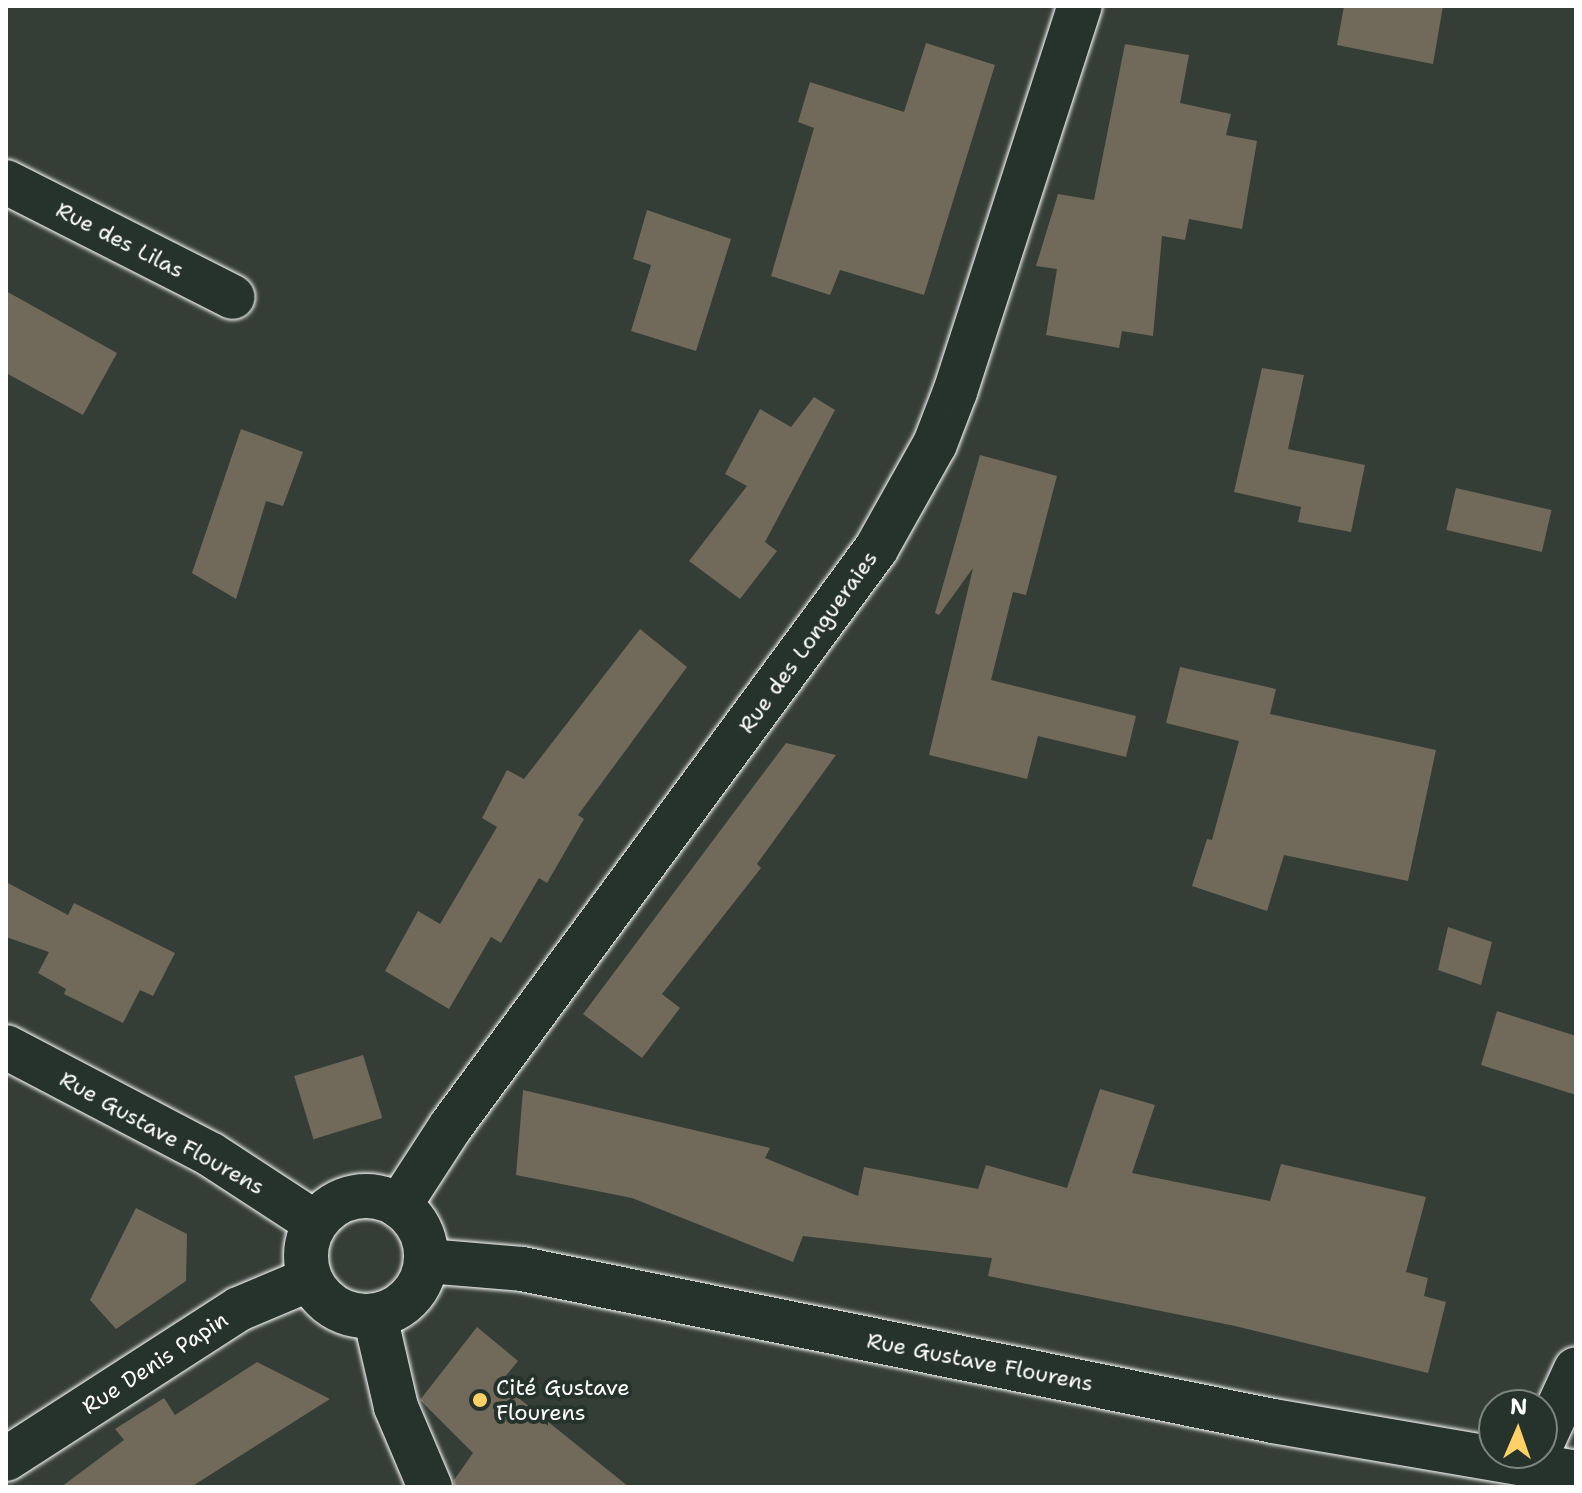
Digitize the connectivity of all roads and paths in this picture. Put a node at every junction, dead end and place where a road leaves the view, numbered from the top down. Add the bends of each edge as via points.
1 (1080, 6) edge
2 (6, 182) edge
3 (233, 297) dead end
4 (6, 1047) edge
5 (399, 1206) junction
6 (316, 1223) junction
7 (427, 1261) junction
8 (310, 1279) junction
9 (375, 1316) junction
10 (1576, 1369) edge
11 (1558, 1405) edge
12 (1478, 1457) edge
13 (6, 1459) edge
14 (1549, 1469) edge
15 (1576, 1473) edge
16 (430, 1487) edge

1 - 5 street, Rue des Longueraies via 955,392 935,444 876,549 451,1126
2 - 3 street, Rue des Lilas
4 - 6 street, Rue Gustave Flourens via 210,1154
5 - 6 street via 363,1196 337,1205
5 - 7 street via 420,1229
6 - 8 street via 308,1240
7 - 9 street via 411,1297
7 - 12 street, Rue Gustave Flourens via 522,1269 1273,1421
8 - 9 street via 336,1309
8 - 13 street, Rue Denis Papin via 239,1309
9 - 16 street via 396,1407
10 - 11 street
14 - 15 street, Rue Gustave Flourens

